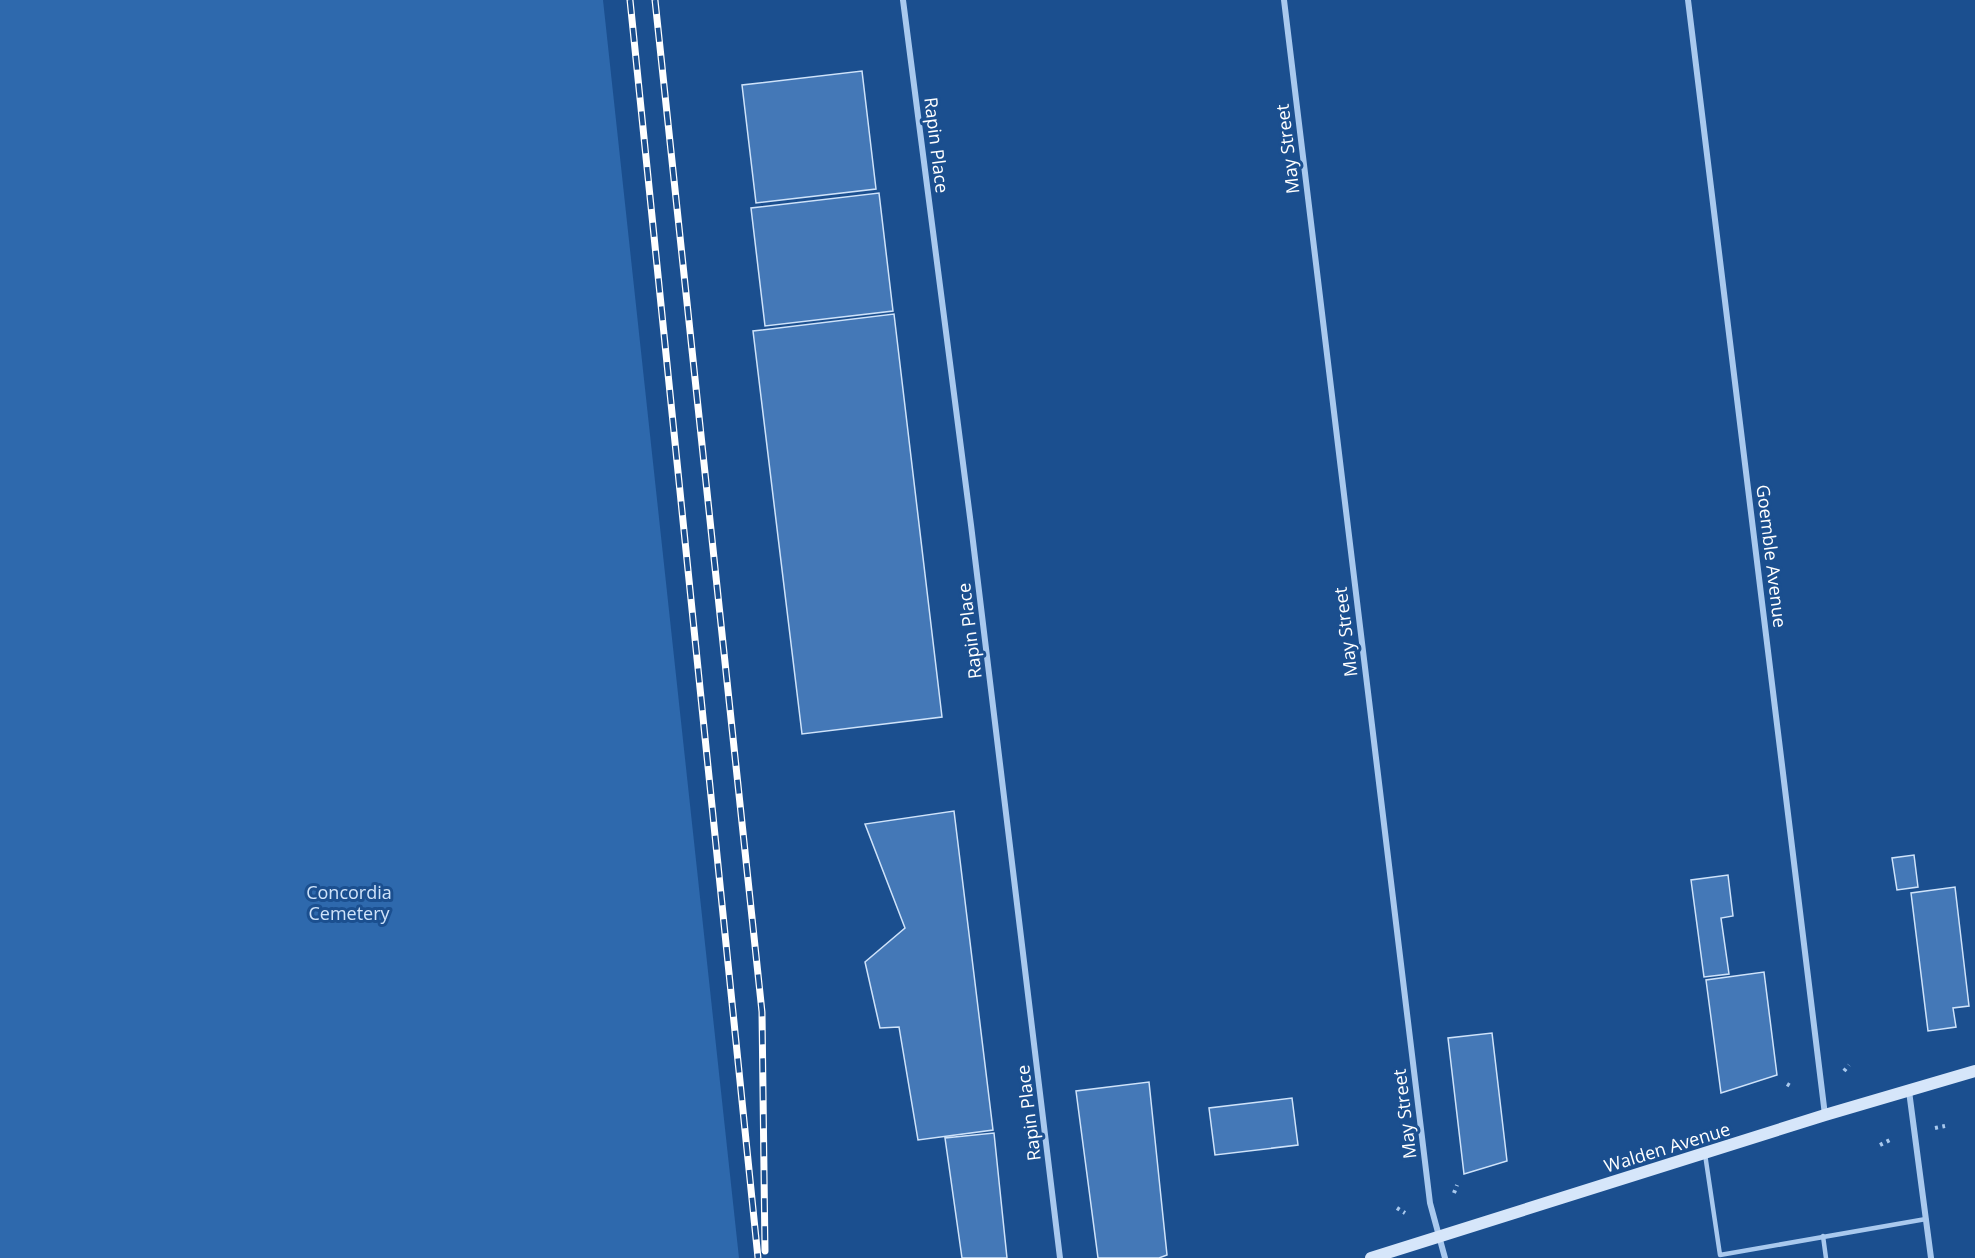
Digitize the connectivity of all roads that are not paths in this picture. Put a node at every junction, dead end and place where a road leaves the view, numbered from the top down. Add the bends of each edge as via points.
1 (903, 0) edge
2 (1284, 0) edge
3 (1688, 0) edge
4 (1975, 1071) edge
5 (1910, 1091) junction
6 (1825, 1115) junction
7 (1705, 1154) junction
8 (1926, 1218) junction
9 (1823, 1236) junction
10 (1438, 1237) junction
11 (1060, 1258) edge
12 (1371, 1258) edge
13 (1445, 1258) edge
14 (1826, 1258) edge
15 (1931, 1258) edge

1 - 11 street, Rapin Place
2 - 10 street, May Street via 1427,1179
3 - 6 street, Goemble Avenue
4 - 5 main road, Walden Avenue
5 - 6 main road, Walden Avenue
5 - 8 street
6 - 7 main road, Walden Avenue
7 - 9 lane via 1720,1255
7 - 10 main road, Walden Avenue
8 - 9 lane
8 - 15 street
9 - 14 lane
10 - 12 main road, Walden Avenue
10 - 13 street, May Street

